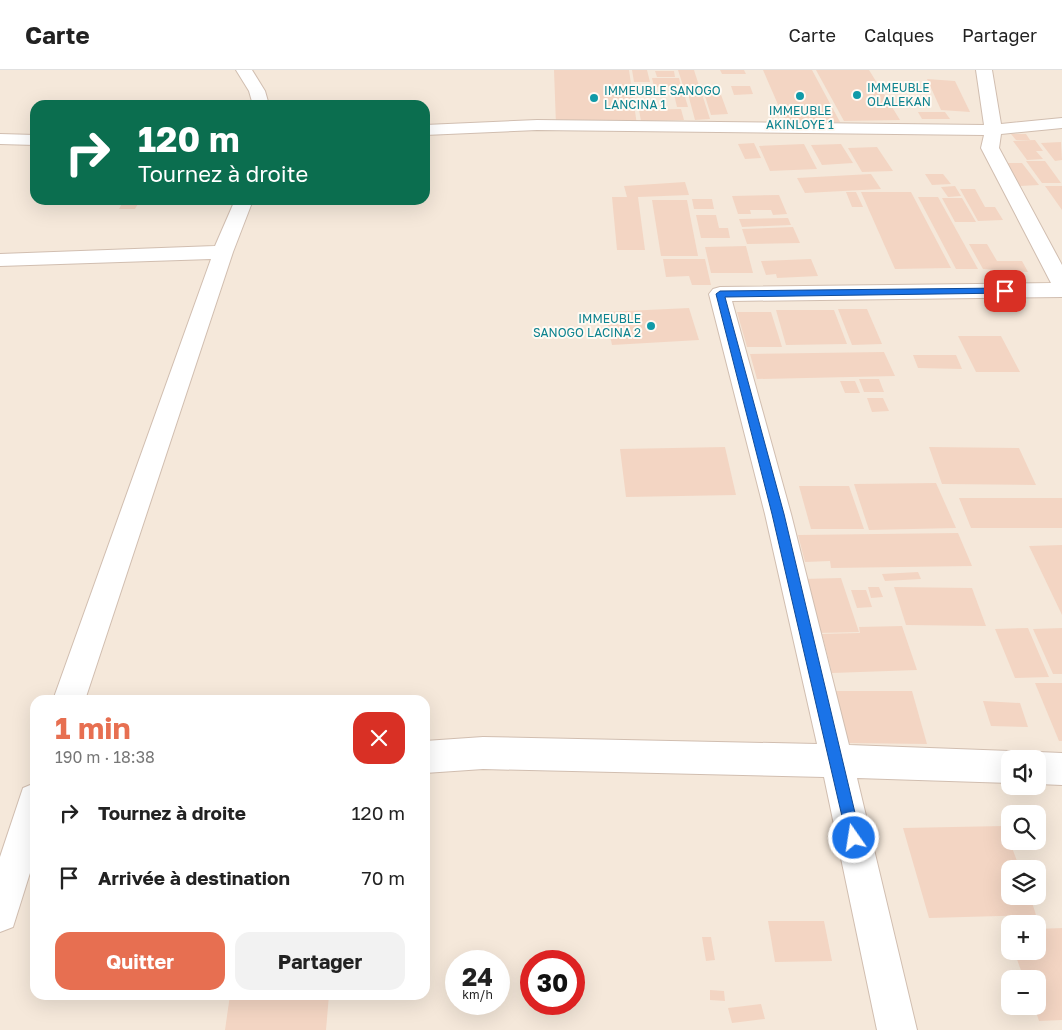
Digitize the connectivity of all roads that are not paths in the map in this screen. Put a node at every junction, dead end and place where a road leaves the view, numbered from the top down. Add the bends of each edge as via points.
1 (244, 70) edge
2 (984, 70) edge
3 (260, 100) edge
4 (1062, 122) edge
5 (430, 130) edge
6 (993, 130) junction
7 (0, 139) edge
8 (30, 140) edge
9 (242, 205) edge
10 (223, 252) junction
11 (0, 260) edge
12 (1062, 284) edge
13 (1062, 290) edge
14 (71, 695) edge
15 (430, 757) edge
16 (837, 761) junction
17 (1001, 767) edge
18 (1046, 768) edge
19 (1062, 769) edge
20 (30, 813) edge
21 (19, 841) edge
22 (0, 914) edge
23 (897, 1030) edge

1 - 3 street
2 - 6 street
4 - 6 street
5 - 6 street via 537,125
6 - 12 street via 990,148
7 - 8 street
9 - 10 street
10 - 11 street
10 - 14 street
13 - 16 street via 720,294 778,514
15 - 16 street via 483,753
16 - 17 street
16 - 23 street
18 - 19 street
20 - 21 street
21 - 22 street

